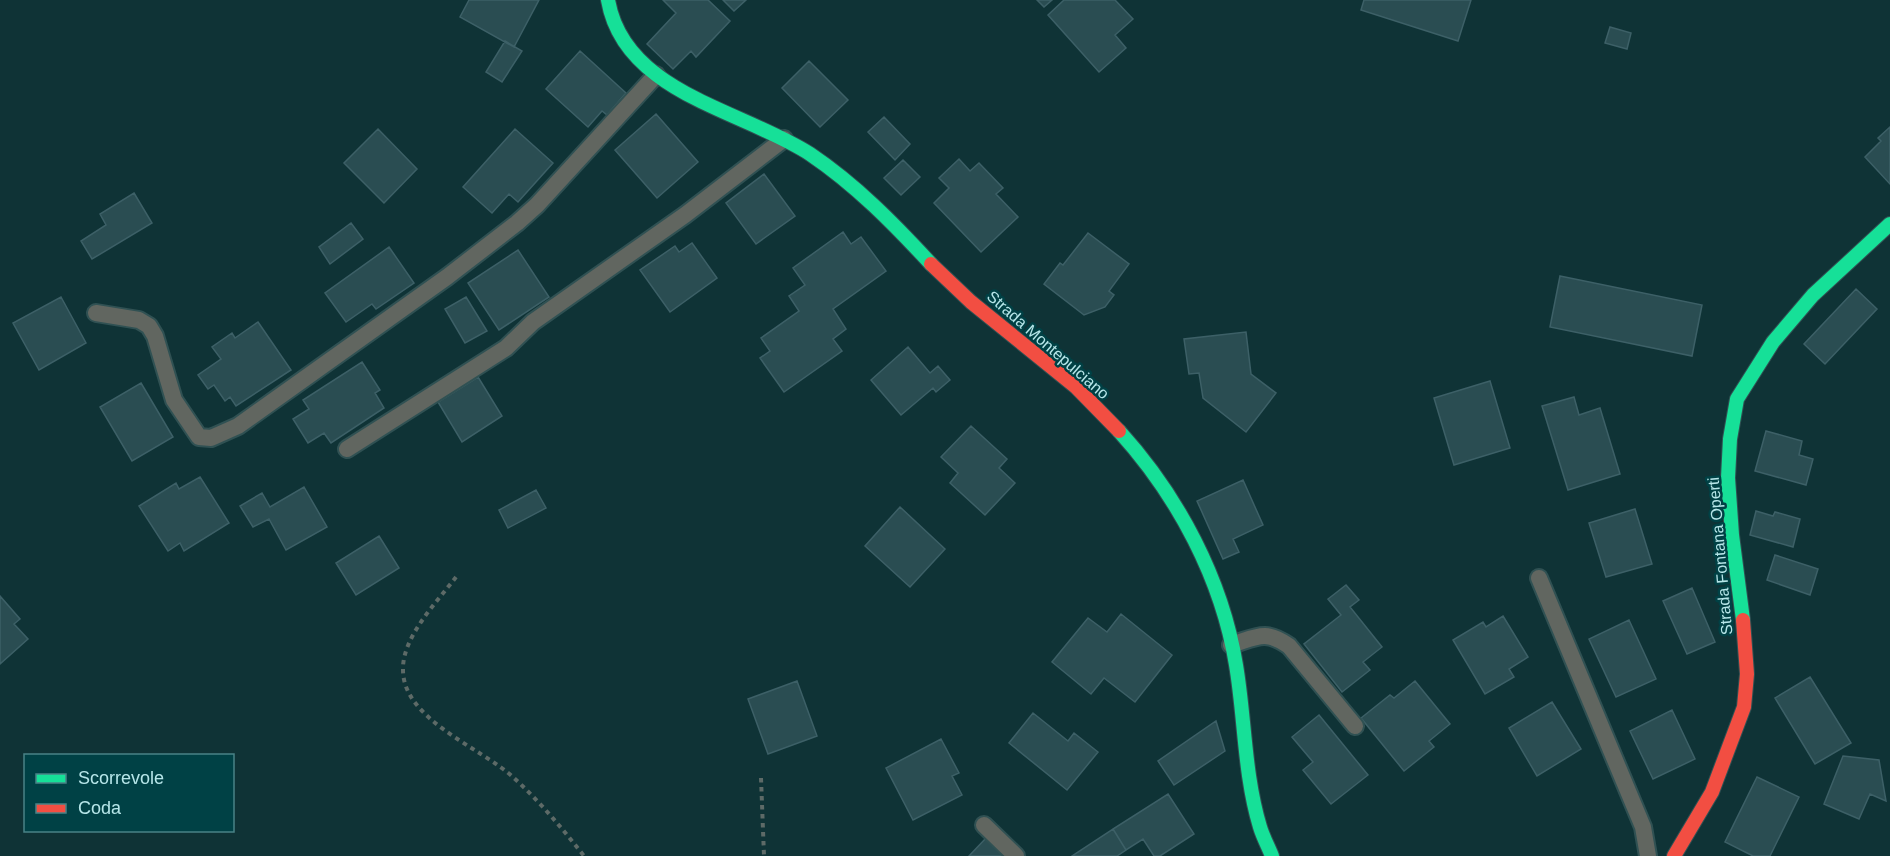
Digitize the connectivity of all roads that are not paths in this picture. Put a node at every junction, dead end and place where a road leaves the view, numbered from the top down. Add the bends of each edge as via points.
1 (608, 0) edge
2 (656, 75) junction
3 (784, 139) junction
4 (1890, 224) edge
5 (96, 313) dead end
6 (347, 449) dead end
7 (1539, 578) dead end
8 (1231, 645) junction
9 (1355, 726) dead end
10 (984, 825) dead end
11 (1016, 856) edge
12 (1272, 856) edge
13 (1648, 856) edge
14 (1674, 856) edge

1 - 2 street, Strada Montepulciano via 618,35
2 - 3 street, Strada Montepulciano
2 - 5 lane via 517,223 238,426 211,438 199,437 174,400 149,326 139,320
3 - 6 lane via 685,215 533,322 506,348
3 - 8 street, Strada Montepulciano via 829,167 879,208 954,286 1077,388 1127,439 1185,523 1208,570
4 - 14 street, Strada Fontana Operti via 1813,295 1773,342 1737,399 1728,478 1743,615 1747,674 1744,707 1712,792
7 - 13 lane via 1643,827
8 - 9 lane via 1266,634 1277,637 1289,646
8 - 12 street, Strada Montepulciano via 1251,789
10 - 11 lane

